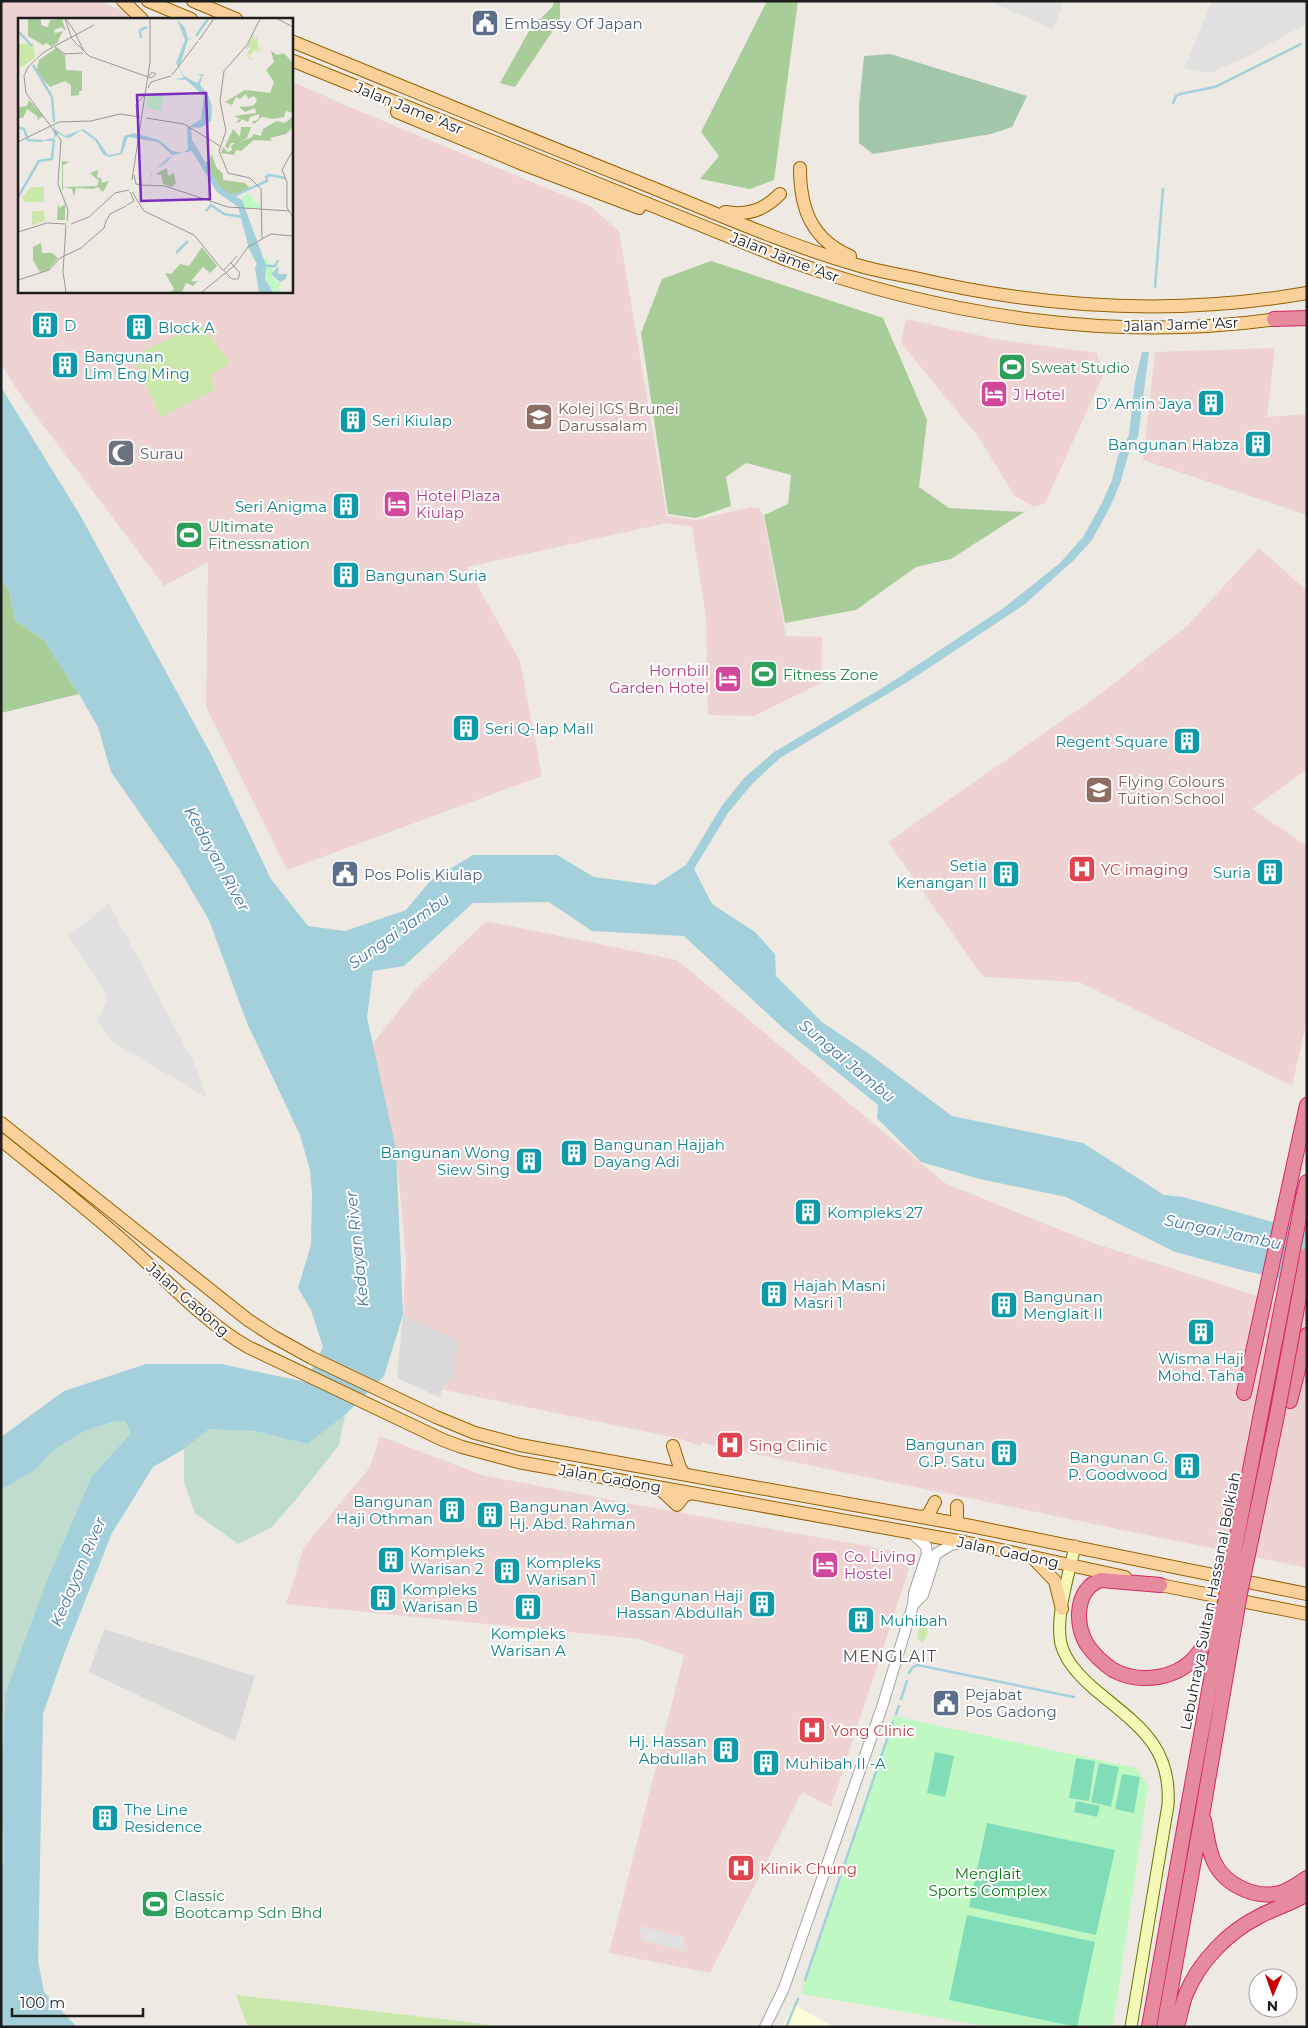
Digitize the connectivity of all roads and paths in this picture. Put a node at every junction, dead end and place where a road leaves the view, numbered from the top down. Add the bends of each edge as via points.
1 (123, 1) edge
2 (148, 1) edge
3 (194, 1) edge
4 (141, 18) edge
5 (189, 18) edge
6 (234, 18) edge
7 (292, 41) edge
8 (292, 60) edge
9 (800, 168) dead end
10 (623, 176) junction
11 (780, 194) dead end
12 (703, 208) junction
13 (691, 221) junction
14 (911, 277) junction
15 (1307, 293) edge
16 (1307, 316) edge
17 (1274, 319) joint
18 (1307, 1105) edge
19 (1, 1123) edge
20 (1, 1140) edge
21 (1307, 1182) edge
22 (113, 1211) junction
23 (104, 1224) junction
24 (1307, 1255) edge
25 (1307, 1335) edge
26 (1244, 1392) dead end
27 (1290, 1401) dead end
28 (662, 1471) junction
29 (684, 1474) junction
30 (935, 1502) dead end
31 (956, 1506) dead end
32 (921, 1517) junction
33 (957, 1524) junction
34 (913, 1534) junction
35 (964, 1542) junction
36 (1075, 1546) junction
37 (1030, 1555) junction
38 (1071, 1565) junction
39 (1231, 1567) junction
40 (1160, 1585) junction
41 (1307, 1594) edge
42 (914, 1605) junction
43 (1062, 1609) junction
44 (1307, 1614) edge
45 (1203, 1810) junction
46 (1307, 1878) edge
47 (1307, 1894) edge
48 (765, 2027) edge
49 (1132, 2027) edge
50 (1149, 2027) edge
51 (1164, 2027) edge
52 (1176, 2027) edge

1 - 4 main road
2 - 5 main road
3 - 6 main road
7 - 10 main road, Jalan Jame 'Asr
8 - 13 main road via 407,116 525,165 671,221
9 - 14 main road via 800,188 806,212 828,243 848,255
10 - 12 main road, Jalan Jame 'Asr
10 - 13 main road via 645,192 681,207
11 - 12 main road via 766,206 750,213
12 - 14 main road, Jalan Jame 'Asr via 830,257
13 - 17 main road, Jalan Jame 'Asr via 836,278 902,296 1001,316 1129,326 1223,324
14 - 15 main road, Jalan Jame 'Asr via 1007,297 1141,307 1250,301
16 - 17 highway
18 - 26 highway
19 - 22 main road, Jalan Gadong
20 - 23 main road, Jalan Gadong
21 - 39 highway, Lebuhraya Sultan Hassanal Bolkiah, bridge
22 - 23 main road
22 - 28 main road, Jalan Gadong via 248,1320 274,1337 459,1428 503,1441
23 - 34 main road, Jalan Gadong via 208,1321 248,1347 443,1440 518,1462 657,1487 677,1505 691,1493
24 - 45 highway, Lebuhraya Sultan Hassanal Bolkiah, bridge via 1240,1593
25 - 27 highway
28 - 29 main road, Jalan Gadong
28 - 29 main road via 673,1446
29 - 32 main road, Jalan Gadong
30 - 32 main road via 928,1514
31 - 33 main road
32 - 33 main road, Jalan Gadong
33 - 36 main road, Jalan Gadong
34 - 35 main road, Jalan Gadong
34 - 42 street via 923,1541 927,1550 914,1593
35 - 37 main road, Jalan Gadong
35 - 42 street via 936,1554 922,1595
36 - 38 main road
36 - 41 main road, Jalan Gadong
37 - 38 main road, Jalan Gadong
37 - 43 main road via 1055,1581
38 - 40 main road, Jalan Gadong
38 - 43 main road
39 - 40 highway, bridge via 1204,1644 1193,1660 1170,1674 1151,1678 1132,1677 1113,1670 1095,1655 1083,1638 1079,1616 1082,1596 1092,1582 1101,1580
39 - 50 highway, Lebuhraya Sultan Hassanal Bolkiah, bridge
40 - 44 main road, Jalan Gadong
42 - 48 street via 880,1715 784,1988
43 - 49 main road via 1061,1644 1066,1656 1082,1678 1132,1720 1154,1744 1162,1758 1169,1787
45 - 46 highway via 1215,1864 1232,1883 1252,1892 1270,1894 1288,1890
45 - 51 highway, Lebuhraya Sultan Hassanal Bolkiah
47 - 52 highway via 1258,1917 1224,1941 1193,1980

